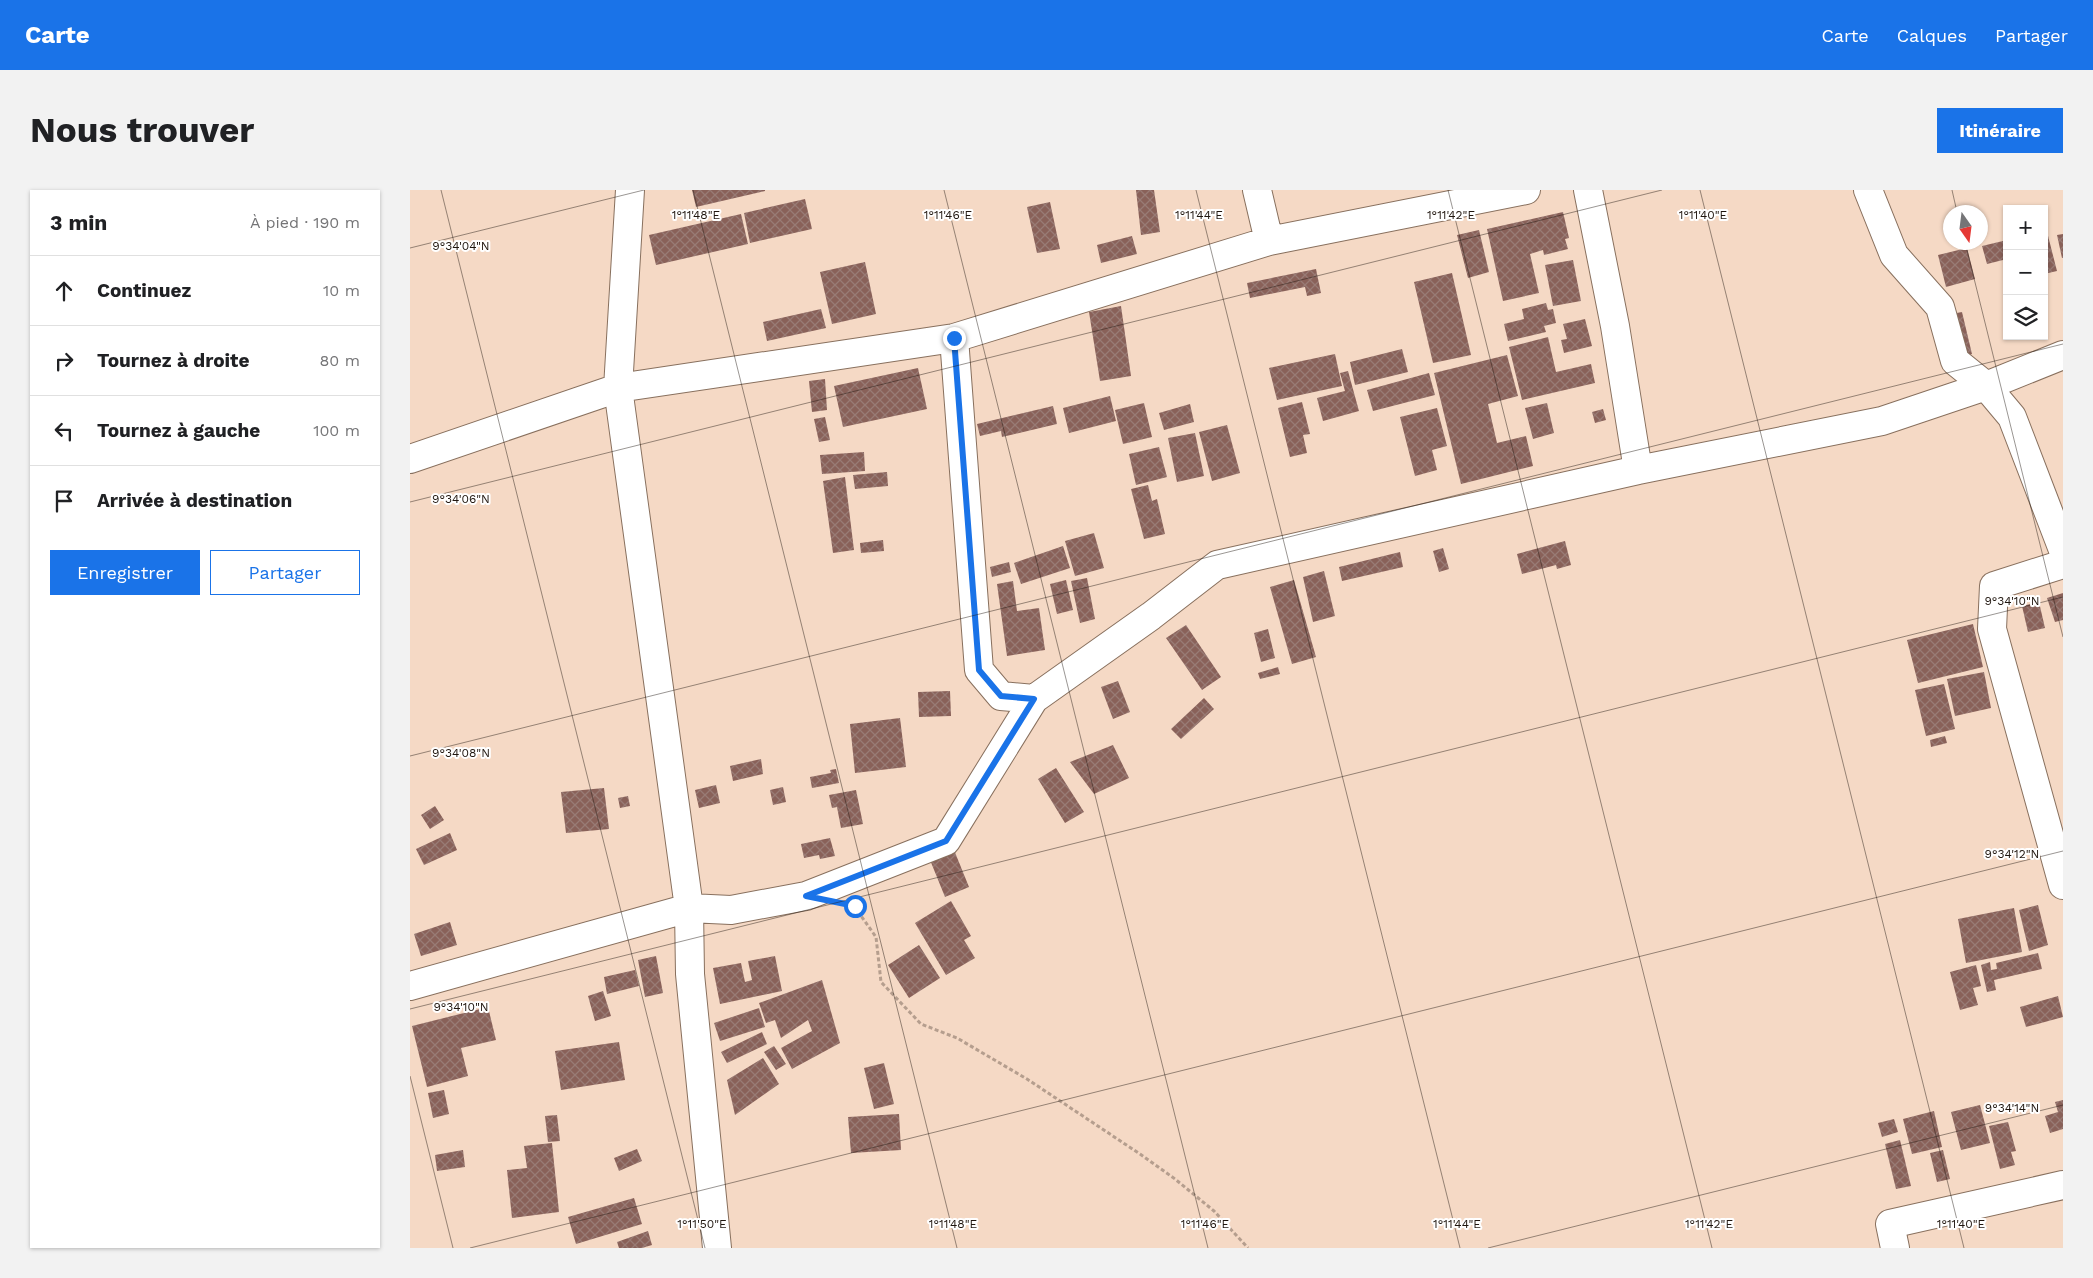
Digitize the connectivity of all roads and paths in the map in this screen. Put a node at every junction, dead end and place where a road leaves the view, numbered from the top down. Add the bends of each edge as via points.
1 (630, 190) edge
2 (1257, 190) edge
3 (1526, 190) edge
4 (1588, 190) edge
5 (1868, 190) edge
6 (1269, 241) junction
7 (954, 338) junction
8 (2063, 355) edge
9 (1986, 386) junction
10 (618, 388) junction
11 (410, 459) edge
12 (1638, 470) junction
13 (2063, 550) edge
14 (2063, 564) edge
15 (1034, 699) junction
16 (2063, 885) edge
17 (806, 896) junction
18 (689, 908) junction
19 (410, 986) edge
20 (2063, 1185) edge
21 (717, 1248) edge
22 (1248, 1248) edge
23 (1895, 1248) edge

1 - 10 street
2 - 6 street
3 - 6 street
4 - 12 street via 1615,326
5 - 9 street via 1894,255 1940,307 1955,361
6 - 7 street
7 - 10 street
7 - 15 street via 979,670 1001,696
8 - 9 street
9 - 12 street via 1882,421
9 - 13 street via 2012,417
10 - 11 street
10 - 18 street
12 - 15 street via 1217,566
14 - 16 street via 1994,586 1992,629
15 - 17 street via 946,841
17 - 18 street via 731,910
17 - 22 path via 855,906 876,937 881,982 920,1024 957,1038 1027,1079 1140,1154 1214,1211
18 - 19 street
18 - 21 street via 690,974
20 - 23 street via 1890,1224

